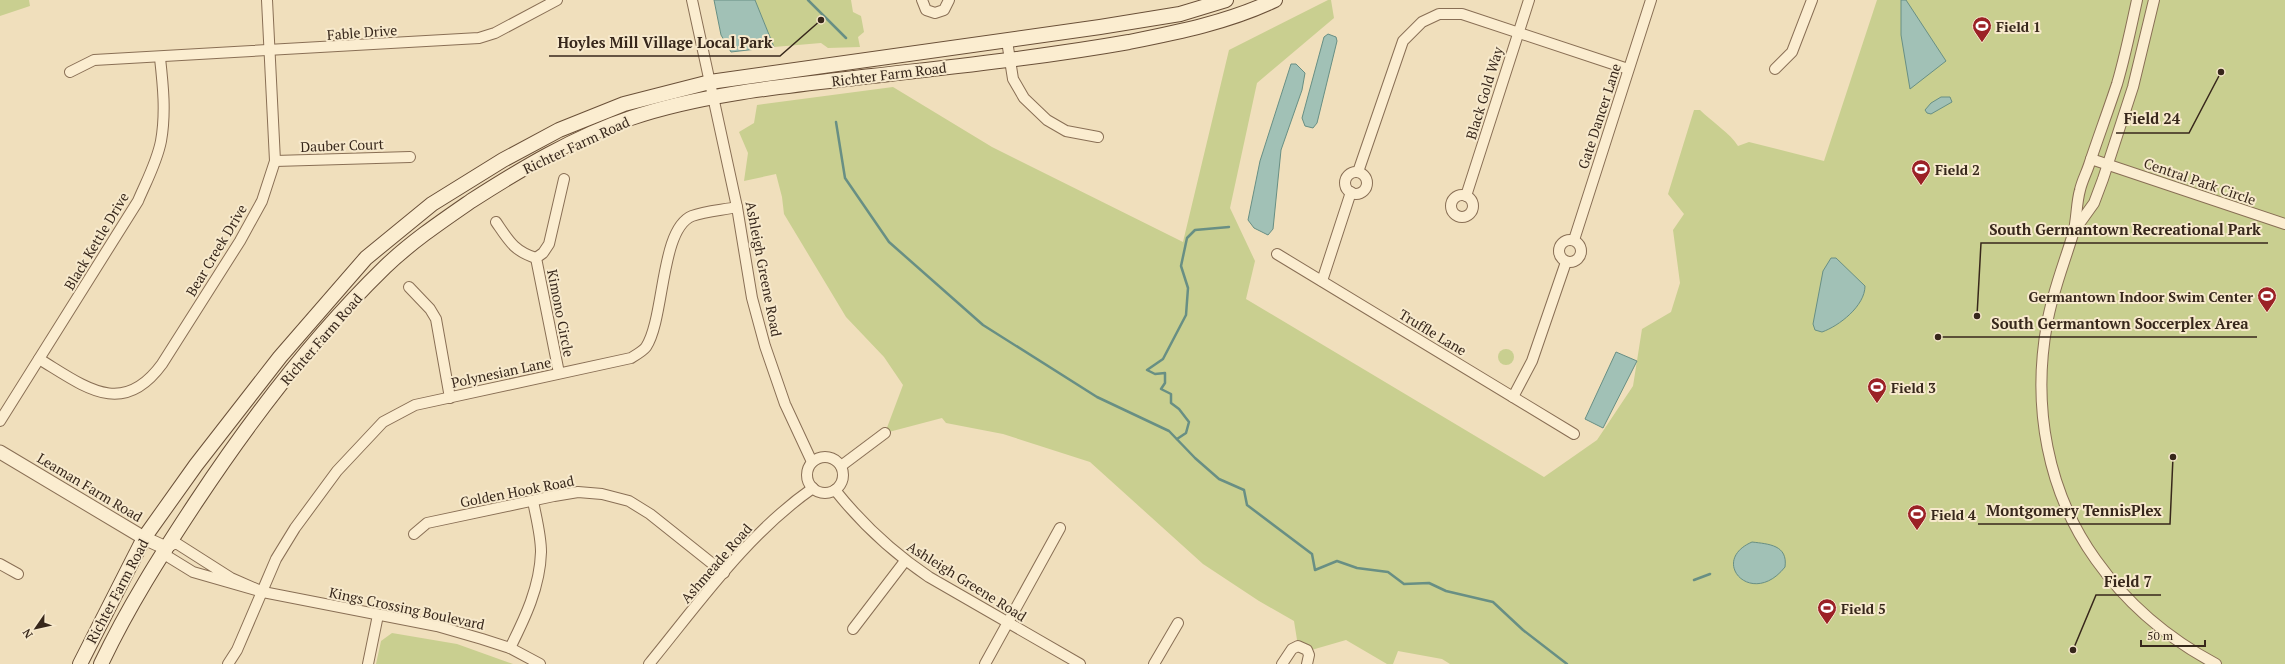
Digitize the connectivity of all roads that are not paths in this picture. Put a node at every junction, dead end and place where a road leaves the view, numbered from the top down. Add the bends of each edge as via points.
1 (267, 0) edge
2 (557, 0) edge
3 (692, 0) edge
4 (922, 0) edge
5 (949, 0) edge
6 (1226, 0) edge
7 (1275, 0) edge
8 (1528, 0) edge
9 (1651, 0) edge
10 (1812, 0) edge
11 (2137, 0) edge
12 (2154, 0) edge
13 (1518, 32) junction
14 (1007, 41) junction
15 (269, 51) junction
16 (160, 58) junction
17 (1009, 60) junction
18 (1775, 69) dead end
19 (1628, 70) junction
20 (70, 72) dead end
21 (710, 82) junction
22 (714, 98) junction
23 (1098, 137) dead end
24 (410, 156) dead end
25 (2091, 159) junction
26 (275, 161) junction
27 (2107, 164) junction
28 (1358, 172) junction
29 (564, 179) dead end
30 (1351, 192) junction
31 (1466, 196) dead end
32 (737, 207) junction
33 (496, 222) dead end
34 (2285, 224) edge
35 (2073, 233) junction
36 (1574, 240) junction
37 (1277, 254) dead end
38 (536, 258) junction
39 (1566, 262) junction
40 (1322, 281) junction
41 (410, 287) dead end
42 (39, 359) junction
43 (559, 373) junction
44 (1513, 397) junction
45 (450, 398) junction
46 (0, 421) edge
47 (885, 433) dead end
48 (1574, 434) dead end
49 (0, 452) edge
50 (812, 462) junction
51 (841, 466) junction
52 (812, 488) junction
53 (835, 490) junction
54 (533, 501) junction
55 (1060, 528) dead end
56 (414, 534) dead end
57 (144, 538) junction
58 (166, 548) junction
59 (905, 561) junction
60 (0, 564) edge
61 (724, 573) junction
62 (18, 574) dead end
63 (263, 592) junction
64 (378, 615) junction
65 (1008, 623) junction
66 (1178, 623) dead end
67 (853, 629) dead end
68 (510, 648) junction
69 (80, 664) edge
70 (101, 664) edge
71 (228, 664) edge
72 (368, 664) edge
73 (540, 664) edge
74 (649, 664) edge
75 (984, 664) edge
76 (1080, 664) edge
77 (1154, 664) edge
78 (1282, 664) edge
79 (1307, 664) edge
80 (2216, 664) edge

1 - 15 street, Bear Creek Drive
2 - 15 street, Fable Drive via 495,34 479,38
3 - 21 street
4 - 5 street via 926,10 935,14 944,10
6 - 14 main road, Richter Farm Road via 1180,14
7 - 17 main road, Richter Farm Road via 1189,30
8 - 13 street, Black Gold Way
9 - 19 street, Gate Dancer Lane
10 - 18 street via 1792,52
11 - 25 street via 2117,82
12 - 27 street via 2133,87
13 - 19 street
13 - 28 street via 1462,14 1439,14 1422,22 1403,41
13 - 31 street, Black Gold Way
14 - 17 street
14 - 21 main road, Richter Farm Road
15 - 16 street, Fable Drive
15 - 26 street, Bear Creek Drive
16 - 20 street, Fable Drive via 94,60
16 - 42 street, Black Kettle Drive via 164,102 161,141 152,170 138,201
17 - 22 main road, Richter Farm Road via 811,83
17 - 23 street via 1013,79 1024,98 1047,120 1066,131
19 - 36 street, Gate Dancer Lane
21 - 22 street, Ashleigh Greene Road
21 - 57 main road, Richter Farm Road via 624,104 559,130 503,160 432,204 366,258 280,357 196,465
22 - 32 street, Ashleigh Greene Road
22 - 58 main road, Richter Farm Road via 631,118 574,142 515,173 453,213 387,265 316,341 255,417
24 - 26 street, Dauber Court
25 - 27 street, Central Park Circle
25 - 35 street via 2080,189
26 - 42 street, Bear Creek Drive via 262,200 240,241 152,378 136,390 108,394 93,391
27 - 34 street, Central Park Circle
27 - 35 street via 2094,203
28 - 30 street via 1351,173 1346,180 1347,189
28 - 30 street via 1366,178 1366,186 1361,192
29 - 38 street, Kimono Circle via 549,244
30 - 40 street
32 - 43 street, Polynesian Lane via 691,216 679,227 670,248 653,334 645,348 631,358
32 - 50 street, Ashleigh Greene Road via 752,298 765,346 785,404
33 - 38 street, Kimono Circle via 514,248
35 - 80 street via 2053,296 2042,363 2042,415 2058,488 2085,545 2110,580 2132,604 2171,637
36 - 39 street via 1580,247 1580,256 1573,262
36 - 39 street via 1565,240 1559,246 1558,254
37 - 40 street, Truffle Lane
38 - 43 street, Kimono Circle
39 - 44 street via 1532,362
40 - 44 street, Truffle Lane
41 - 45 street via 436,319
42 - 46 street, Black Kettle Drive
43 - 45 street, Polynesian Lane
44 - 48 street, Truffle Lane
45 - 63 street, Polynesian Lane via 415,405 383,422 337,471 295,528 276,559
47 - 51 street
49 - 57 street, Leaman Farm Road
50 - 51 street via 826,457
50 - 52 street via 808,470
51 - 53 street via 843,478
52 - 53 street via 823,493
52 - 61 street, Ashmeade Road via 764,529
53 - 59 street, Ashleigh Greene Road via 856,516
54 - 56 street, Golden Hook Road via 428,523
54 - 61 street, Golden Hook Road via 578,492 602,494 629,502 650,514
54 - 68 street via 541,552 539,573 524,620
55 - 65 street
57 - 58 street, Leaman Farm Road
57 - 69 main road, Richter Farm Road
58 - 63 street, Kings Crossing Boulevard via 176,543 231,578
58 - 63 street, Kings Crossing Boulevard via 167,556 193,572
58 - 70 main road, Richter Farm Road via 123,618
59 - 65 street, Ashleigh Greene Road
59 - 67 street
60 - 62 street
61 - 74 street, Ashmeade Road
63 - 64 street, Kings Crossing Boulevard
63 - 71 street, Polynesian Lane
64 - 68 street, Kings Crossing Boulevard via 437,626
64 - 72 street
65 - 75 street
65 - 76 street, Ashleigh Greene Road
66 - 77 street
68 - 73 street, Kings Crossing Boulevard
78 - 79 street via 1292,649 1298,646 1307,650

